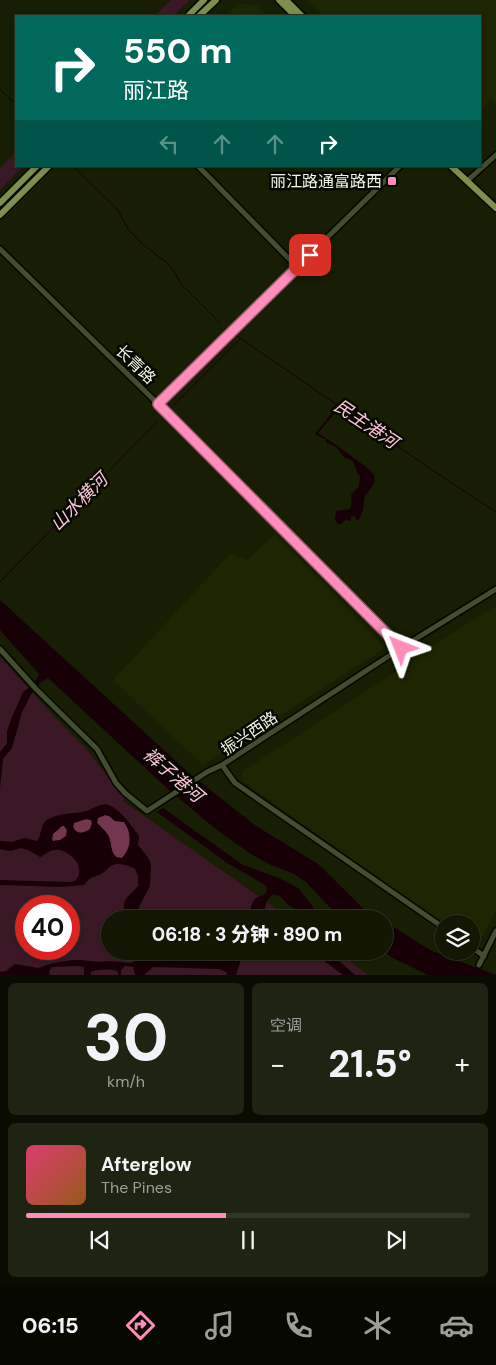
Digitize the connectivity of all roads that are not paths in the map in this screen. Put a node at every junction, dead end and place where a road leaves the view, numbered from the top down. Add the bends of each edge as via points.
1 (204, 0) edge
2 (216, 0) edge
3 (279, 0) edge
4 (286, 0) edge
5 (189, 15) edge
6 (200, 15) edge
7 (295, 15) edge
8 (301, 15) edge
9 (496, 155) edge
10 (36, 167) edge
11 (48, 167) edge
12 (199, 167) edge
13 (399, 167) edge
14 (452, 167) edge
15 (458, 167) edge
16 (468, 180) junction
17 (0, 203) edge
18 (496, 203) edge
19 (496, 208) edge
20 (0, 215) edge
21 (0, 249) edge
22 (298, 268) junction
23 (158, 404) junction
24 (496, 589) edge
25 (401, 648) junction
26 (0, 649) edge
27 (222, 765) junction
28 (435, 922) edge
29 (496, 931) edge
30 (480, 953) edge
31 (484, 956) junction
32 (479, 965) dead end

1 - 5 main road
2 - 6 main road
3 - 7 main road
4 - 8 main road
9 - 16 street
10 - 17 main road
11 - 20 main road
12 - 22 street
13 - 22 street
14 - 16 main road
15 - 16 main road
16 - 18 main road
16 - 19 main road
21 - 23 street, 长青路
22 - 23 street
23 - 25 street, 长青路
24 - 25 street, 振兴西路
25 - 27 street, 振兴西路
26 - 27 street via 97,749 116,783 147,811
27 - 28 street, 振兴西路 via 235,784
29 - 31 street
30 - 31 street
31 - 32 street

